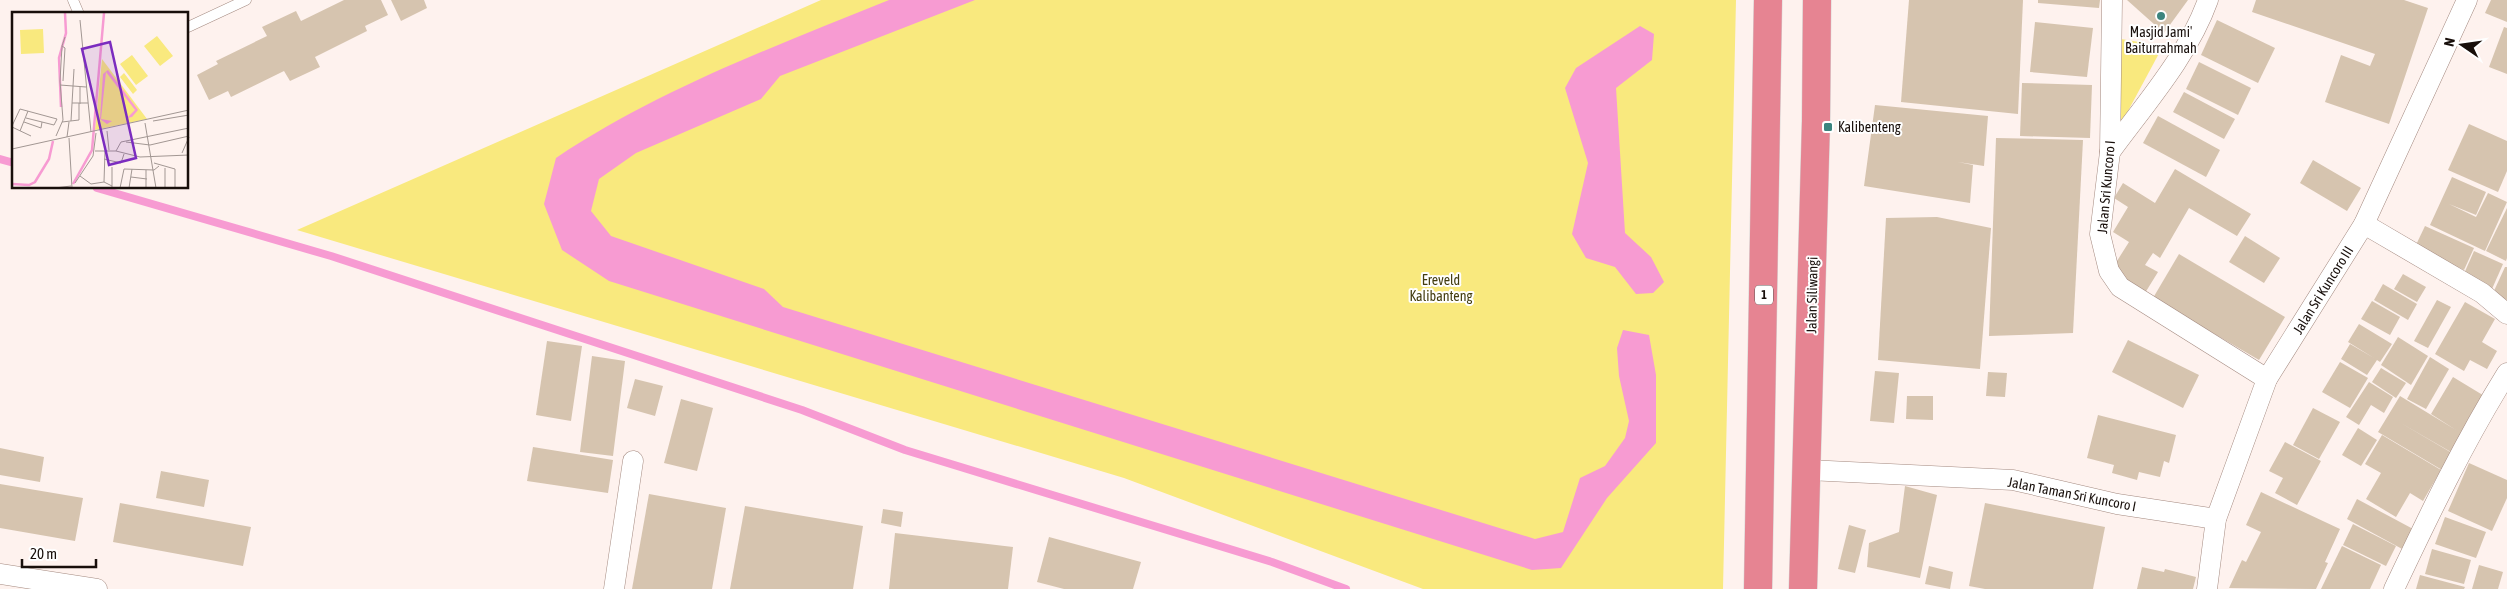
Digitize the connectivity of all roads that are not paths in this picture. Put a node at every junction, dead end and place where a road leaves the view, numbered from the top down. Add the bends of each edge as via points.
1 (73, 0) edge
2 (246, 0) edge
3 (1768, 0) edge
4 (1817, 0) edge
5 (2112, 0) edge
6 (2208, 0) edge
7 (2467, 0) edge
8 (78, 12) edge
9 (189, 27) edge
10 (2110, 152) junction
11 (2364, 224) junction
12 (2507, 314) edge
13 (2507, 373) edge
14 (2267, 379) junction
15 (633, 460) dead end
16 (1808, 470) junction
17 (2216, 519) junction
18 (0, 574) edge
19 (97, 589) edge
20 (614, 589) edge
21 (1758, 589) edge
22 (1803, 589) edge
23 (2207, 589) edge
24 (2394, 589) edge

1 - 8 lane
2 - 9 lane
3 - 21 highway, 1
4 - 16 highway, Jalan Siliwangi
5 - 10 street, Jalan Sri Kuncoro I
6 - 10 street via 2199,24 2169,71
7 - 11 street, Jalan Sri Kuncoro III
10 - 14 street, Jalan Sri Kuncoro I via 2100,234 2109,272 2120,287
11 - 12 street via 2482,293
11 - 14 street, Jalan Sri Kuncoro III
13 - 24 street via 2440,493
14 - 17 street, Jalan Sri Kuncoro III
15 - 20 street
16 - 17 street, Jalan Taman Sri Kuncoro I via 2012,480 2117,504
16 - 22 highway, Jalan Siliwangi
17 - 23 street, Jalan Sri Kuncoro III
18 - 19 street

